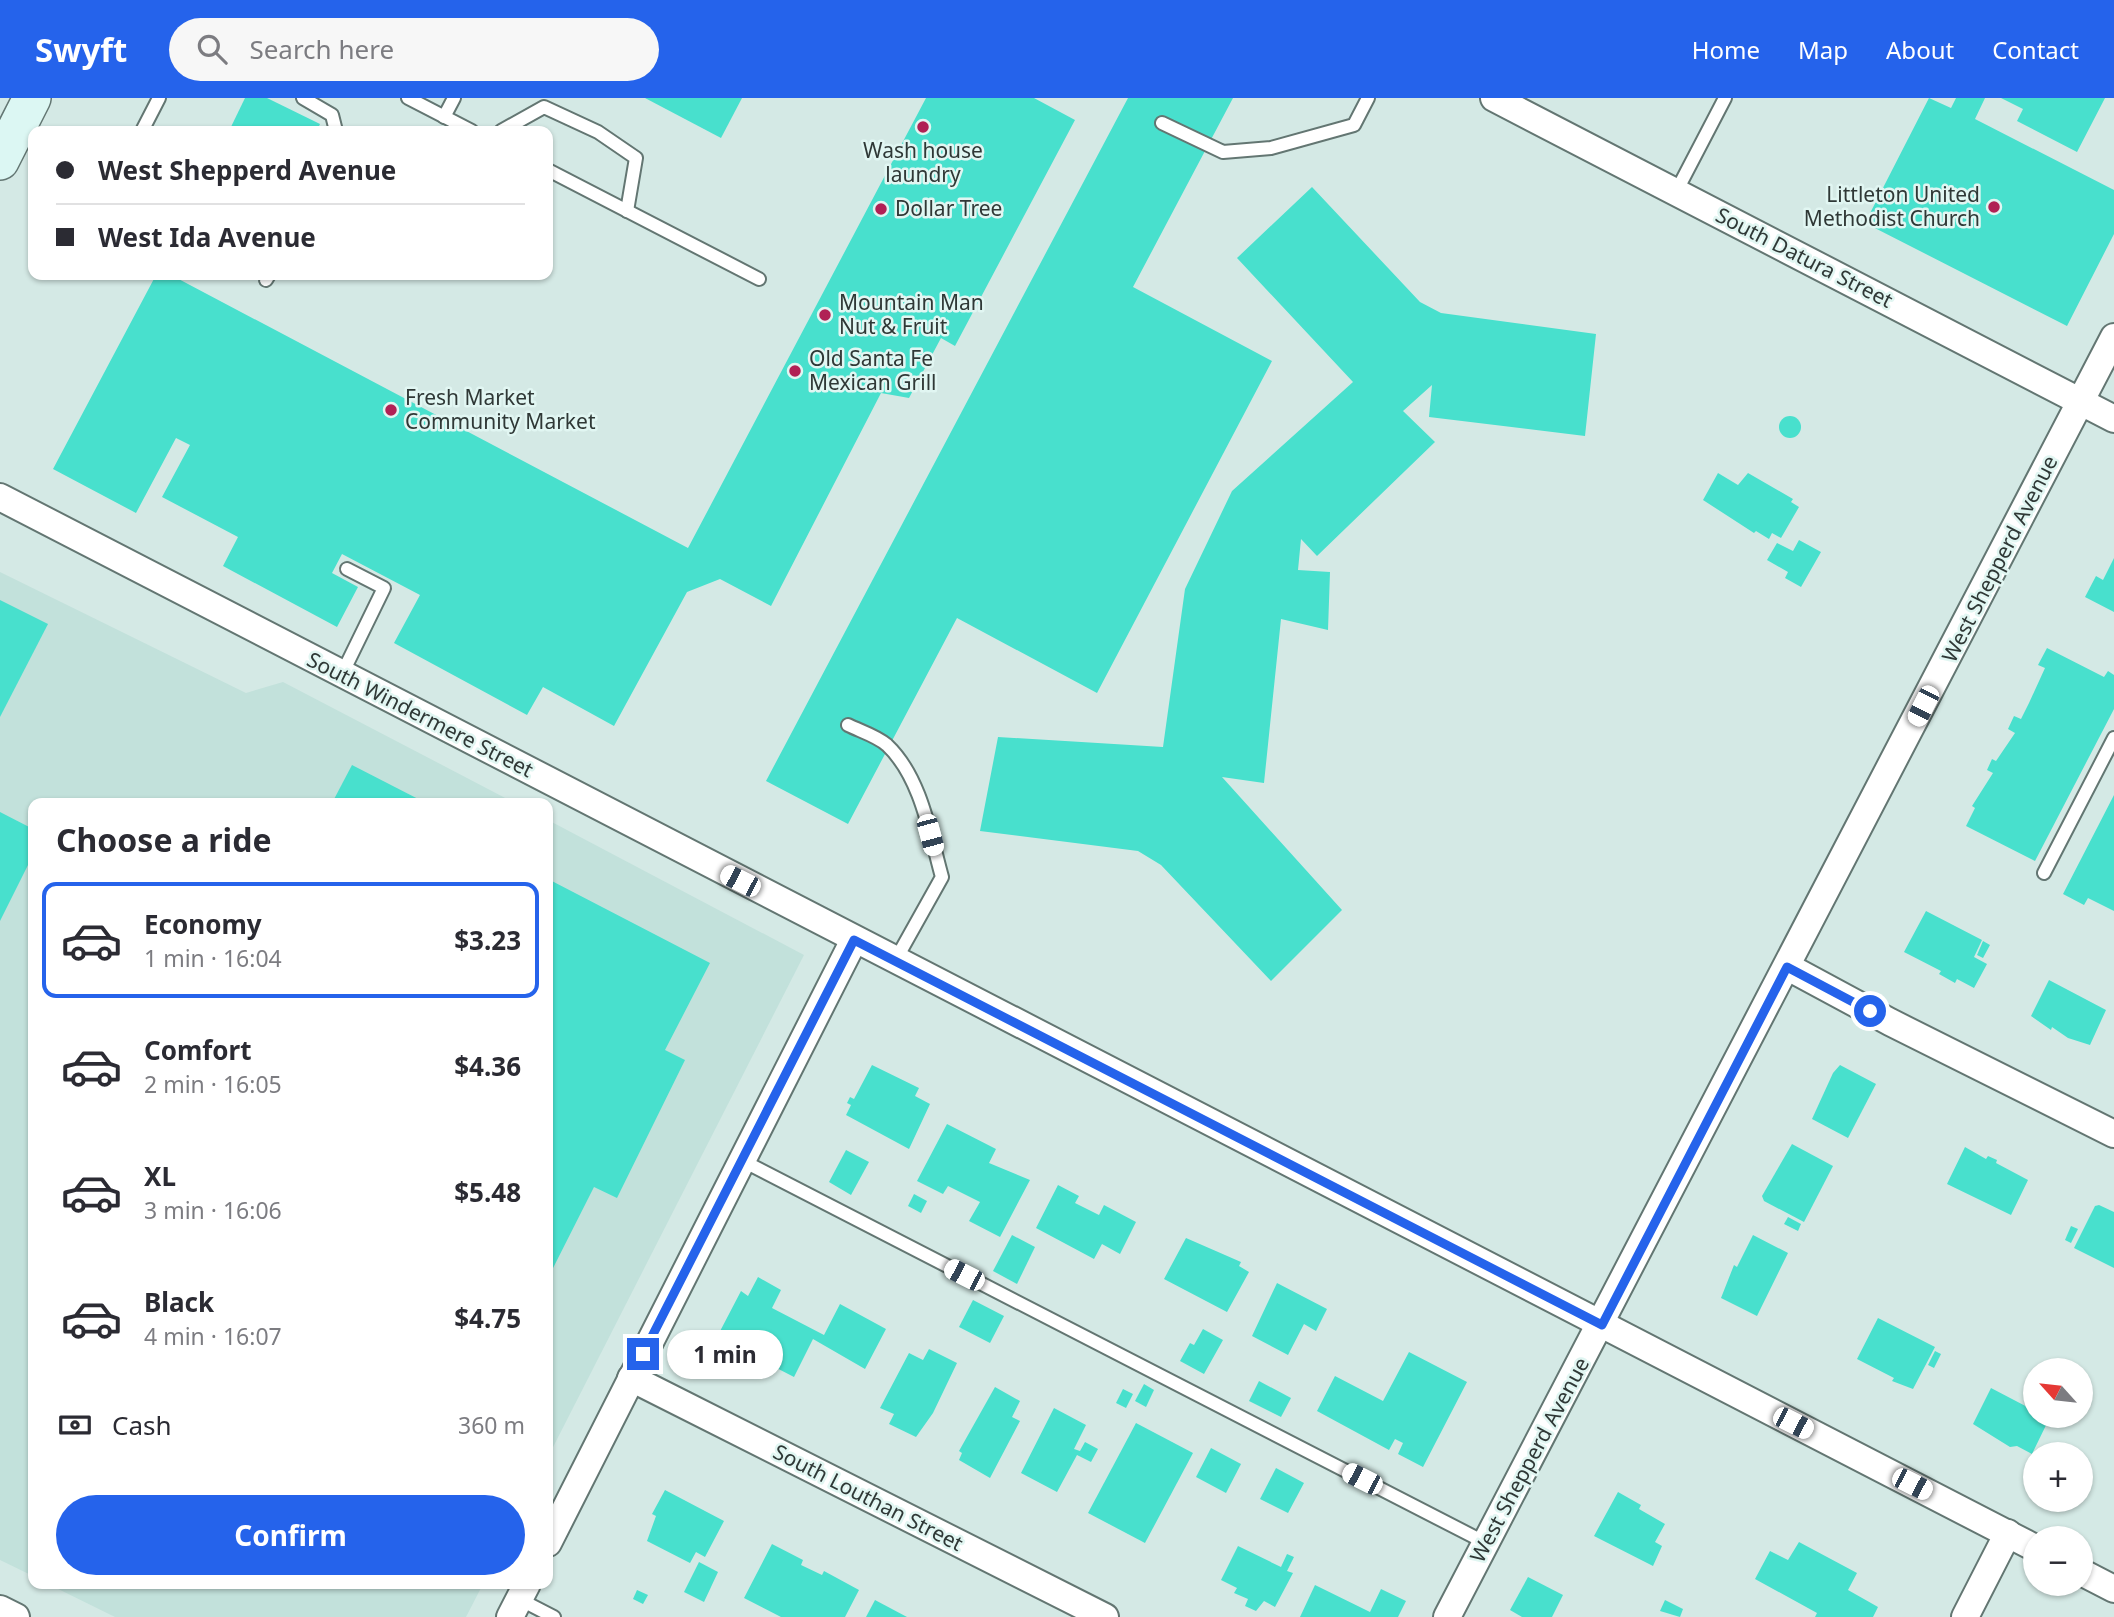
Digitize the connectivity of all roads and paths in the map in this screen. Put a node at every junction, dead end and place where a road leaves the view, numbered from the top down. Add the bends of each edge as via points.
1 (32, 98) edge
2 (159, 98) edge
3 (303, 98) edge
4 (408, 98) edge
5 (454, 98) edge
6 (1368, 98) edge
7 (1494, 98) edge
8 (1725, 98) edge
9 (444, 117) junction
10 (1162, 123) dead end
11 (145, 126) edge
12 (335, 126) edge
13 (462, 126) edge
14 (510, 126) edge
15 (0, 160) edge
16 (553, 173) edge
17 (1676, 192) junction
18 (626, 211) junction
19 (759, 279) dead end
20 (2114, 337) edge
21 (2081, 402) junction
22 (2114, 419) edge
23 (0, 497) edge
24 (347, 569) dead end
25 (342, 675) junction
26 (848, 725) dead end
27 (2114, 738) edge
28 (2044, 873) dead end
29 (854, 940) junction
30 (895, 962) junction
31 (1787, 967) junction
32 (2114, 1134) edge
33 (741, 1160) junction
34 (1602, 1325) junction
35 (631, 1378) junction
36 (553, 1533) edge
37 (2008, 1533) junction
38 (2023, 1541) edge
39 (1486, 1543) junction
40 (2093, 1578) edge
41 (2114, 1589) edge
42 (519, 1600) edge
43 (0, 1609) edge
44 (16, 1617) edge
45 (554, 1617) edge
46 (1105, 1617) edge
47 (1447, 1617) edge
48 (1965, 1617) edge

1 - 15 main road
2 - 11 lane
3 - 12 lane via 332,115
4 - 9 lane
5 - 9 lane
6 - 10 lane via 1354,125 1270,148 1223,152
7 - 17 street, South Datura Street
8 - 17 lane
9 - 13 lane
14 - 18 lane via 544,107 598,132 636,158
16 - 18 lane
17 - 21 street, South Datura Street
18 - 19 lane
20 - 21 street, West Shepperd Avenue
21 - 22 street, South Datura Street
21 - 31 street, West Shepperd Avenue
23 - 25 street, South Windermere Street
24 - 25 lane via 384,589
25 - 29 street, South Windermere Street
26 - 30 lane via 886,744 904,764 925,814 942,877
27 - 28 lane
29 - 30 street, South Windermere Street
29 - 33 street
30 - 34 street, South Windermere Street
31 - 32 street
31 - 34 street, West Shepperd Avenue
33 - 35 street
33 - 39 lane
34 - 37 street, South Windermere Street
34 - 39 street, West Shepperd Avenue
35 - 36 street
35 - 46 street, South Louthan Street
37 - 38 street, South Windermere Street
37 - 48 street
39 - 47 street, West Shepperd Avenue
40 - 41 street
42 - 45 lane
43 - 44 street

